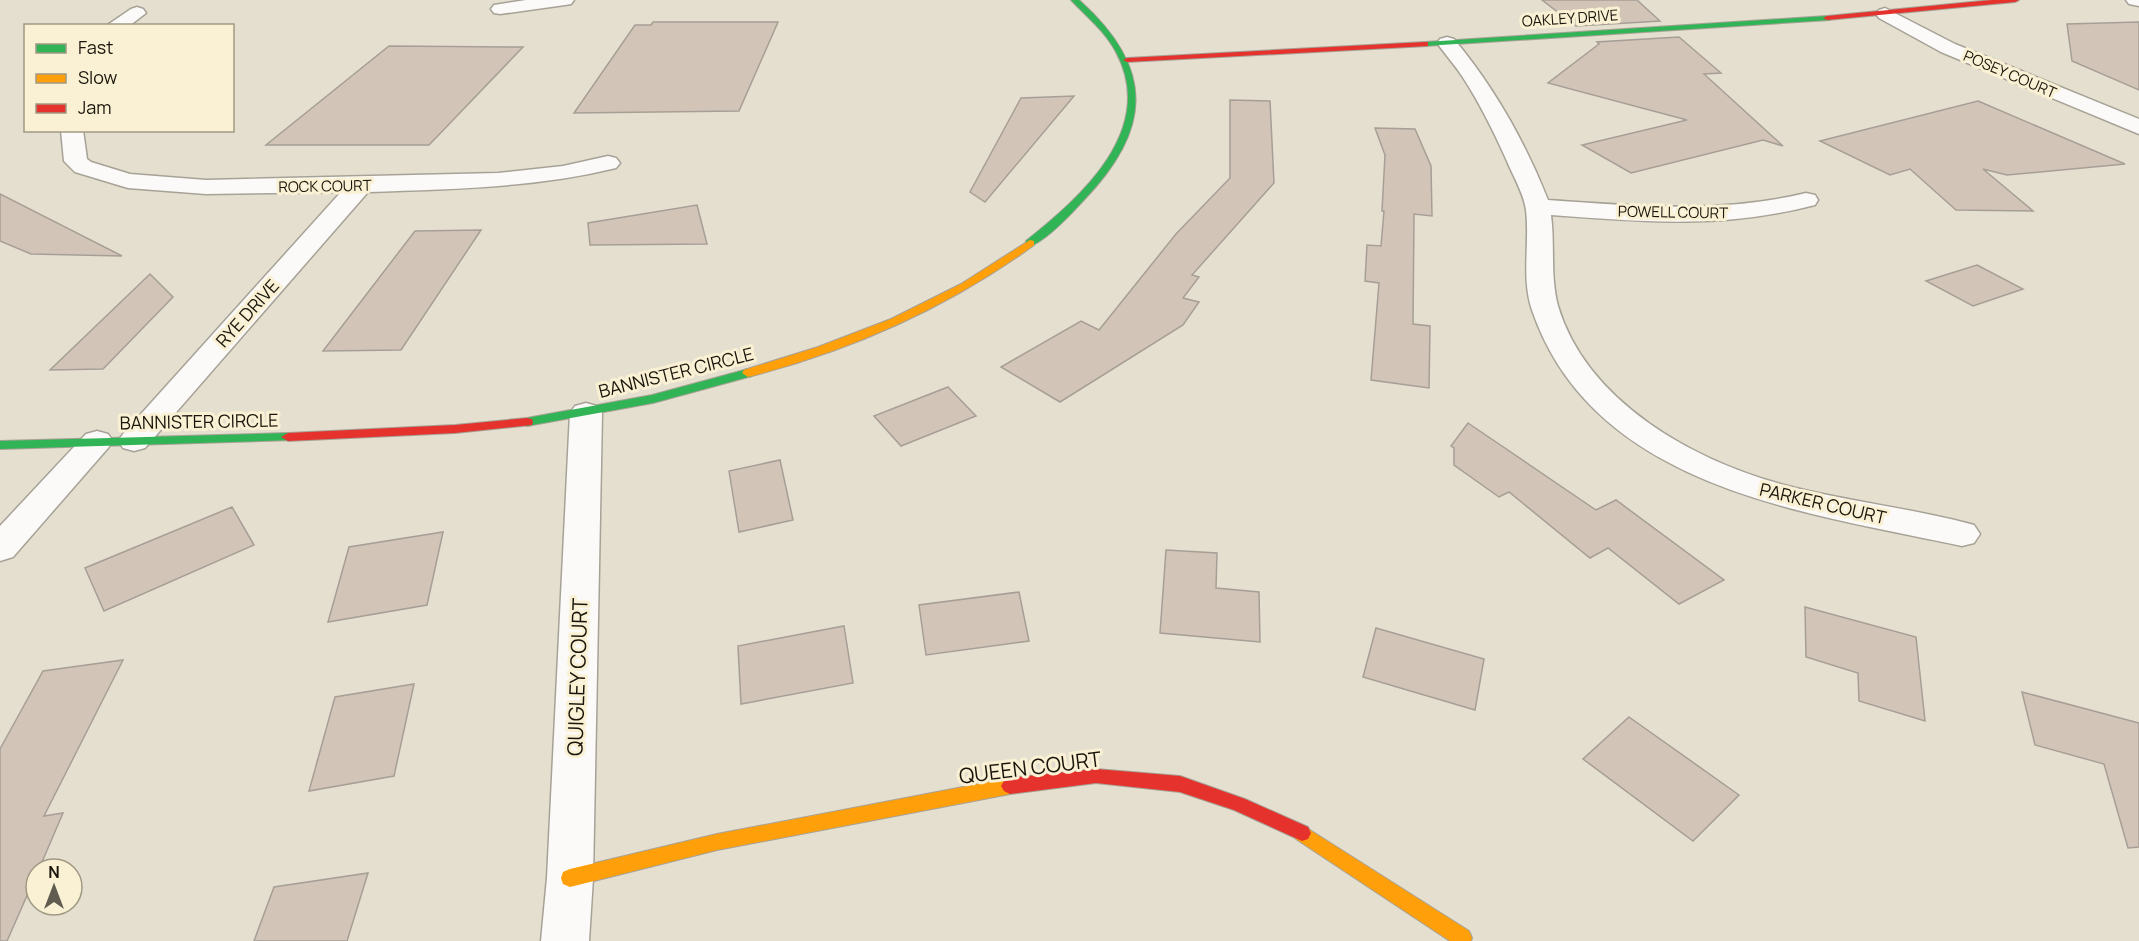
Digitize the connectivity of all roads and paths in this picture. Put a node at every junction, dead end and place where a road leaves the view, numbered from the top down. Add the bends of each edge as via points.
1 (565, 0) edge
2 (1075, 0) edge
3 (2015, 0) edge
4 (2134, 0) edge
5 (2139, 1) edge
6 (500, 9) dead end
7 (137, 13) dead end
8 (1885, 14) junction
9 (118, 24) edge
10 (1447, 43) junction
11 (1126, 60) junction
12 (2139, 128) edge
13 (72, 132) edge
14 (608, 163) dead end
15 (361, 185) junction
16 (1806, 200) dead end
17 (1538, 207) junction
18 (586, 413) junction
19 (97, 441) junction
20 (134, 441) junction
21 (0, 445) edge
22 (1962, 534) dead end
23 (0, 548) edge
24 (570, 879) junction
25 (1462, 938) dead end
26 (565, 941) edge

1 - 6 street
2 - 11 street, BANNISTER CIRCLE via 1096,18
3 - 8 street, OAKLEY DRIVE
4 - 5 street
7 - 9 street
8 - 10 street, OAKLEY DRIVE
8 - 12 street, POSEY COURT via 1948,48
10 - 11 street, OAKLEY DRIVE
10 - 17 street, PARKER COURT via 1469,69 1499,118
11 - 18 street, BANNISTER CIRCLE via 1134,84 1131,125 1117,156 1083,198 1048,231 987,273 902,318 798,358
13 - 15 street, ROCK COURT via 76,161 83,167 128,181 206,187
14 - 15 street, ROCK COURT via 538,177
15 - 20 street, RYE DRIVE
16 - 17 street, POWELL COURT via 1762,211 1733,213
17 - 22 street, PARKER COURT via 1539,278 1544,308 1570,360 1589,387 1611,408 1693,462 1776,494
18 - 20 street, BANNISTER CIRCLE via 351,435
18 - 24 street, QUIGLEY COURT
19 - 20 street, BANNISTER CIRCLE
19 - 21 street, BANNISTER CIRCLE
19 - 23 street
24 - 25 street, QUEEN COURT via 717,842 1003,788 1096,776 1180,784 1239,804 1307,836
24 - 26 street, QUIGLEY COURT

